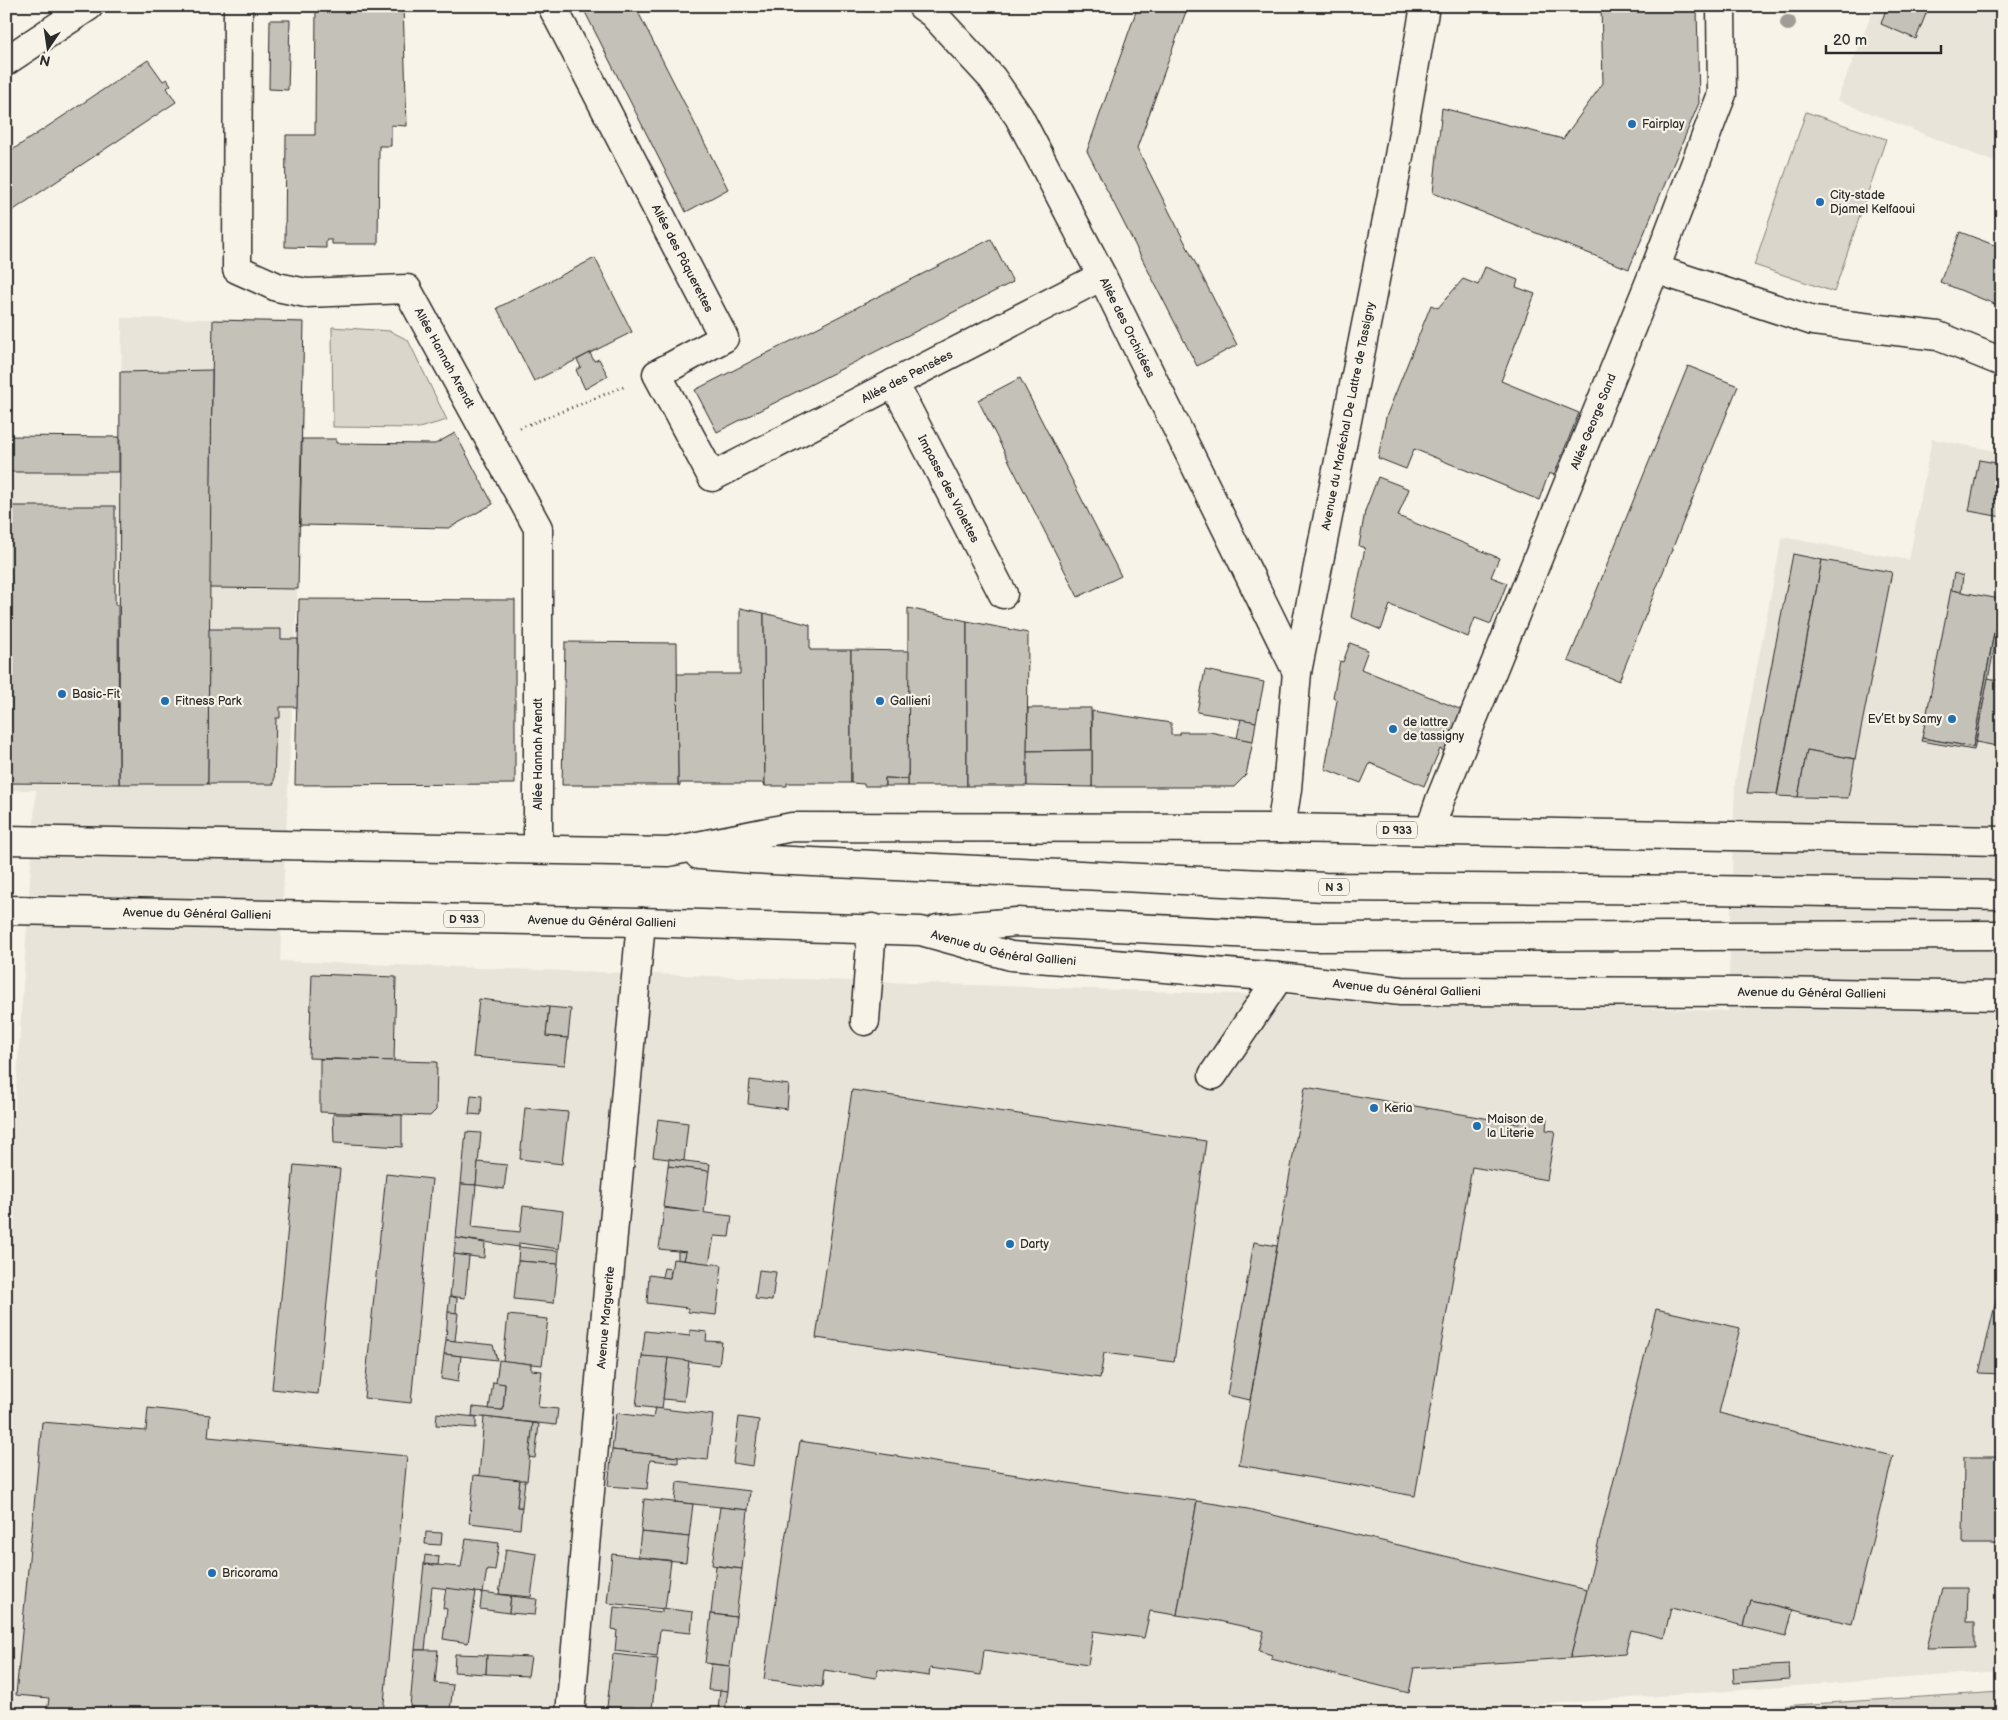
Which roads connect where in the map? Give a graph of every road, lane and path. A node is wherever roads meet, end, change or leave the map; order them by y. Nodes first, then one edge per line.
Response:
1 (89, 6) edge
2 (238, 6) edge
3 (552, 6) edge
4 (922, 6) edge
5 (1425, 6) edge
6 (1720, 6) edge
7 (6, 61) edge
8 (1654, 269) junction
9 (1102, 276) junction
10 (2002, 362) edge
11 (657, 374) junction
12 (894, 383) junction
13 (489, 440) junction
14 (1004, 594) dead end
15 (1297, 672) junction
16 (1281, 828) junction
17 (1430, 830) junction
18 (6, 840) edge
19 (2002, 841) edge
20 (538, 849) junction
21 (668, 852) junction
22 (2002, 895) edge
23 (6, 910) edge
24 (641, 922) junction
25 (872, 928) junction
26 (921, 931) junction
27 (2002, 935) edge
28 (1279, 977) junction
29 (2002, 996) edge
30 (865, 1021) dead end
31 (1213, 1075) dead end
32 (2002, 1710) edge
33 (570, 1714) edge
34 (1940, 1714) edge

1 - 7 main road
2 - 13 main road, Allée Hannah Arendt
3 - 11 main road, Allée des Pâquerettes
4 - 9 main road, Allée des Orchidées
5 - 15 main road, Avenue du Maréchal De Lattre de Tassigny
6 - 8 main road, Allée George Sand
8 - 10 main road
8 - 17 main road, Allée George Sand
9 - 12 main road, Allée des Pensées
9 - 15 main road, Allée des Orchidées
11 - 12 main road, Allée des Pensées
11 - 13 path
12 - 14 main road, Impasse des Violettes
13 - 20 main road, Allée Hannah Arendt
15 - 16 main road, Avenue du Maréchal De Lattre de Tassigny
16 - 17 main road, D 933
16 - 21 main road, D 933
17 - 19 main road, D 933
18 - 20 main road, D 933
20 - 21 main road, D 933
21 - 22 main road, N 3
23 - 24 main road, Avenue du Général Gallieni / D 933
24 - 25 main road, Avenue du Général Gallieni / D 933
24 - 33 main road, Avenue Marguerite
25 - 26 main road, Avenue du Général Gallieni / D 933
25 - 30 main road
26 - 27 main road
26 - 28 main road, Avenue du Général Gallieni / D 933
28 - 29 main road, Avenue du Général Gallieni / D 933
28 - 31 main road
32 - 34 path

